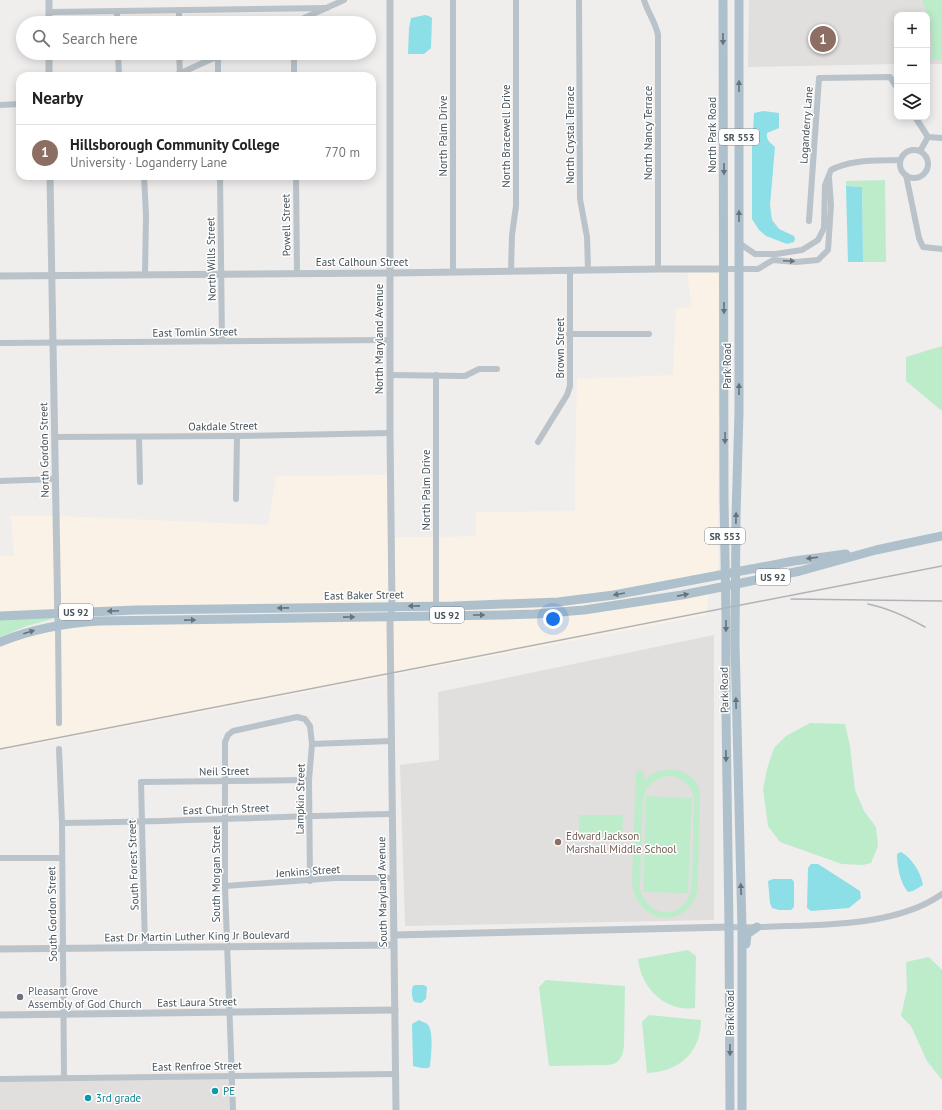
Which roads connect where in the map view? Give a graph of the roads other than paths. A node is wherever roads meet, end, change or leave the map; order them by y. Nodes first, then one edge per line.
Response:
1 (50, 0) edge
2 (344, 0) edge
3 (390, 0) edge
4 (453, 0) edge
5 (516, 0) edge
6 (579, 0) edge
7 (644, 0) edge
8 (723, 0) edge
9 (740, 0) edge
10 (327, 8) junction
11 (179, 10) junction
12 (117, 11) junction
13 (50, 12) junction
14 (50, 16) edge
15 (117, 16) edge
16 (179, 16) edge
17 (309, 16) edge
18 (49, 60) edge
19 (118, 60) edge
20 (179, 60) edge
21 (209, 60) edge
22 (218, 60) edge
23 (294, 60) edge
24 (49, 72) edge
25 (119, 72) edge
26 (177, 72) edge
27 (183, 72) edge
28 (218, 72) edge
29 (294, 72) edge
30 (894, 84) edge
31 (16, 104) edge
32 (0, 105) edge
33 (917, 120) edge
34 (928, 137) junction
35 (942, 138) edge
36 (920, 151) junction
37 (900, 160) junction
38 (906, 175) junction
39 (828, 176) junction
40 (50, 180) edge
41 (144, 180) edge
42 (220, 180) edge
43 (296, 180) edge
44 (812, 184) junction
45 (825, 185) junction
46 (809, 221) dead end
47 (822, 230) junction
48 (830, 231) junction
49 (739, 243) junction
50 (942, 249) edge
51 (801, 250) junction
52 (773, 257) junction
53 (804, 261) junction
54 (658, 268) junction
55 (588, 269) junction
56 (724, 269) junction
57 (739, 269) junction
58 (570, 270) junction
59 (511, 271) junction
60 (453, 272) junction
61 (297, 273) junction
62 (390, 273) junction
63 (145, 274) junction
64 (221, 274) junction
65 (52, 275) junction
66 (0, 276) edge
67 (569, 334) junction
68 (650, 334) dead end
69 (390, 340) junction
70 (222, 341) junction
71 (0, 343) edge
72 (53, 343) junction
73 (497, 369) dead end
74 (436, 375) junction
75 (390, 376) junction
76 (390, 433) junction
77 (237, 436) junction
78 (56, 437) junction
79 (139, 437) junction
80 (538, 442) dead end
81 (56, 479) junction
82 (0, 481) edge
83 (140, 482) dead end
84 (236, 499) dead end
85 (942, 536) edge
86 (876, 550) junction
87 (735, 571) junction
88 (728, 581) junction
89 (392, 606) junction
90 (436, 606) junction
91 (310, 608) junction
92 (216, 609) junction
93 (135, 610) junction
94 (58, 614) junction
95 (0, 616) edge
96 (390, 616) junction
97 (310, 618) junction
98 (216, 619) junction
99 (135, 621) junction
100 (58, 625) junction
101 (0, 642) edge
102 (305, 719) joint
103 (59, 723) dead end
104 (391, 741) junction
105 (312, 744) junction
106 (59, 749) dead end
107 (225, 780) junction
108 (308, 780) junction
109 (140, 782) joint
110 (392, 814) junction
111 (308, 816) junction
112 (225, 819) junction
113 (142, 822) junction
114 (62, 823) junction
115 (728, 840) junction
116 (0, 858) edge
117 (62, 858) junction
118 (393, 878) junction
119 (310, 881) junction
120 (225, 886) junction
121 (942, 894) edge
122 (757, 927) junction
123 (729, 928) junction
124 (742, 928) junction
125 (394, 935) junction
126 (394, 945) junction
127 (226, 946) junction
128 (145, 947) junction
129 (63, 948) junction
130 (0, 949) edge
131 (395, 1010) junction
132 (742, 1010) junction
133 (230, 1012) junction
134 (0, 1014) edge
135 (62, 1014) junction
136 (395, 1074) junction
137 (232, 1076) junction
138 (64, 1078) junction
139 (0, 1080) edge
140 (233, 1110) edge
141 (396, 1110) edge
142 (730, 1110) edge
143 (742, 1110) edge

1 - 13 street
2 - 10 street
3 - 62 street, North Maryland Avenue
4 - 60 street, North Palm Drive
5 - 59 street, North Bracewell Drive
6 - 55 street, North Crystal Terrace
7 - 54 street, North Nancy Terrace
8 -> 56 main road, North Park Road / SR 553
49 -> 9 main road, SR 553
10 - 11 street
10 - 17 street
11 - 12 street
11 - 16 street
12 - 13 street
12 - 15 street
13 - 14 street
18 - 24 street
19 - 25 street
20 - 26 street
21 - 27 street
22 - 28 street
23 - 29 street
30 - 44 street, Loganderry Lane
31 - 32 street
33 - 34 street
34 - 35 street
34 - 36 street
36 - 37 street
36 - 38 street
37 - 38 street
37 - 39 street
38 - 50 street
39 - 45 street
39 - 48 street
40 - 65 street, North Gordon Street
41 - 63 street
42 - 64 street, North Wills Street
43 - 61 street, Powell Street
44 - 45 street
44 - 46 street, Loganderry Lane
45 - 47 street
47 - 48 street
47 - 51 street
48 - 53 street
49 - 52 street
49 - 57 main road, SR 553
51 - 52 street
51 - 53 street
52 -> 53 street
52 - 57 street
54 - 55 street, East Calhoun Street
54 - 56 street, East Calhoun Street
55 - 58 street, East Calhoun Street
56 - 57 street
56 -> 88 main road, Park Road / SR 553
87 -> 57 main road, Park Road / SR 553
58 - 59 street, East Calhoun Street
58 - 67 street, Brown Street
59 - 60 street, East Calhoun Street
60 - 62 street, East Calhoun Street
61 - 62 street, East Calhoun Street
61 - 64 street, East Calhoun Street
62 - 69 street, North Maryland Avenue
63 - 64 street, East Calhoun Street
63 - 65 street, East Calhoun Street
64 - 70 street, North Wills Street
65 - 66 street, East Calhoun Street
65 - 72 street, North Gordon Street
67 - 68 street
67 - 80 street, Brown Street
69 - 70 street, East Tomlin Street
69 - 75 street, North Maryland Avenue
70 - 72 street, East Tomlin Street
71 - 72 street, East Tomlin Street
72 - 78 street, North Gordon Street
73 - 74 street
74 - 75 street
74 - 90 street, North Palm Drive
75 - 76 street, North Maryland Avenue
76 - 77 street, Oakdale Street
76 - 89 street, North Maryland Avenue
77 - 79 street, Oakdale Street
77 - 84 street
78 - 79 street, Oakdale Street
78 - 81 street, North Gordon Street
79 - 83 street
81 - 82 street
81 - 94 street, North Gordon Street
85 - 86 main road, US 92
86 -> 87 main road, US 92
86 - 88 main road, US 92
87 - 88 main road, Park Road / SR 553
87 - 88 main road, US 92
88 -> 90 main road, East Baker Street / US 92
96 -> 88 main road, East Baker Street / US 92
88 -> 115 main road, Park Road
124 -> 88 main road, Park Road
90 -> 89 main road, East Baker Street / US 92
89 - 91 main road, East Baker Street / US 92
89 - 96 street, North Maryland Avenue
91 -> 92 main road, East Baker Street / US 92
91 - 97 street
92 - 93 main road, East Baker Street / US 92
92 - 98 street
93 -> 94 main road, East Baker Street / US 92
93 - 99 street
94 - 95 main road, East Baker Street / US 92
94 - 100 street, North Gordon Street
97 -> 96 main road, East Baker Street / US 92
96 - 104 street, South Maryland Avenue
97 - 98 main road, East Baker Street / US 92
99 -> 98 main road, East Baker Street / US 92
99 - 100 main road, East Baker Street / US 92
101 -> 100 main road, US 92
100 - 103 street, North Gordon Street
102 - 105 street, Lampkin Street
102 - 107 street, South Morgan Street
104 - 105 street
104 - 110 street, South Maryland Avenue
105 - 108 street, Lampkin Street
106 - 114 street, South Gordon Street
107 - 108 street, Neil Street
107 - 109 street, Neil Street
107 - 112 street, South Morgan Street
108 - 111 street, Lampkin Street
109 - 113 street, South Forest Street
110 - 111 street, East Church Street
110 - 118 street, South Maryland Avenue
111 - 112 street, East Church Street
111 - 119 street, Lampkin Street
112 - 113 street, East Church Street
112 - 120 street, South Morgan Street
113 - 114 street, East Church Street
113 - 128 street, South Forest Street
114 - 117 street, South Gordon Street
115 - 123 main road, Park Road
115 - 124 main road
116 - 117 street
117 - 129 street, South Gordon Street
118 - 119 street, Jenkins Street
118 - 125 street, South Maryland Avenue
119 - 120 street, Jenkins Street
120 - 127 street, South Morgan Street
121 - 122 street
122 - 124 street
122 - 132 main road
123 - 124 street
123 - 125 street
123 - 132 main road
123 -> 142 main road, Park Road
124 - 132 main road, Park Road
125 - 126 street, South Maryland Avenue
126 - 127 street, East Dr Martin Luther King Jr Boulevard
126 - 131 street, South Maryland Avenue
127 - 128 street, East Dr Martin Luther King Jr Boulevard
127 - 133 street, South Morgan Street
128 - 129 street, East Dr Martin Luther King Jr Boulevard
129 - 130 street, East Dr Martin Luther King Jr Boulevard
129 - 135 street, South Gordon Street
131 - 133 street, East Laura Street
131 - 136 street, South Maryland Avenue
132 - 143 main road, Park Road
133 - 135 street, East Laura Street
133 - 137 street, South Morgan Street
134 - 135 street, East Laura Street
135 - 138 street, South Gordon Street
136 - 137 street, East Renfroe Street
136 - 141 street, South Maryland Avenue
137 - 138 street, East Renfroe Street
137 - 140 street, South Morgan Street
138 - 139 street, East Renfroe Street

